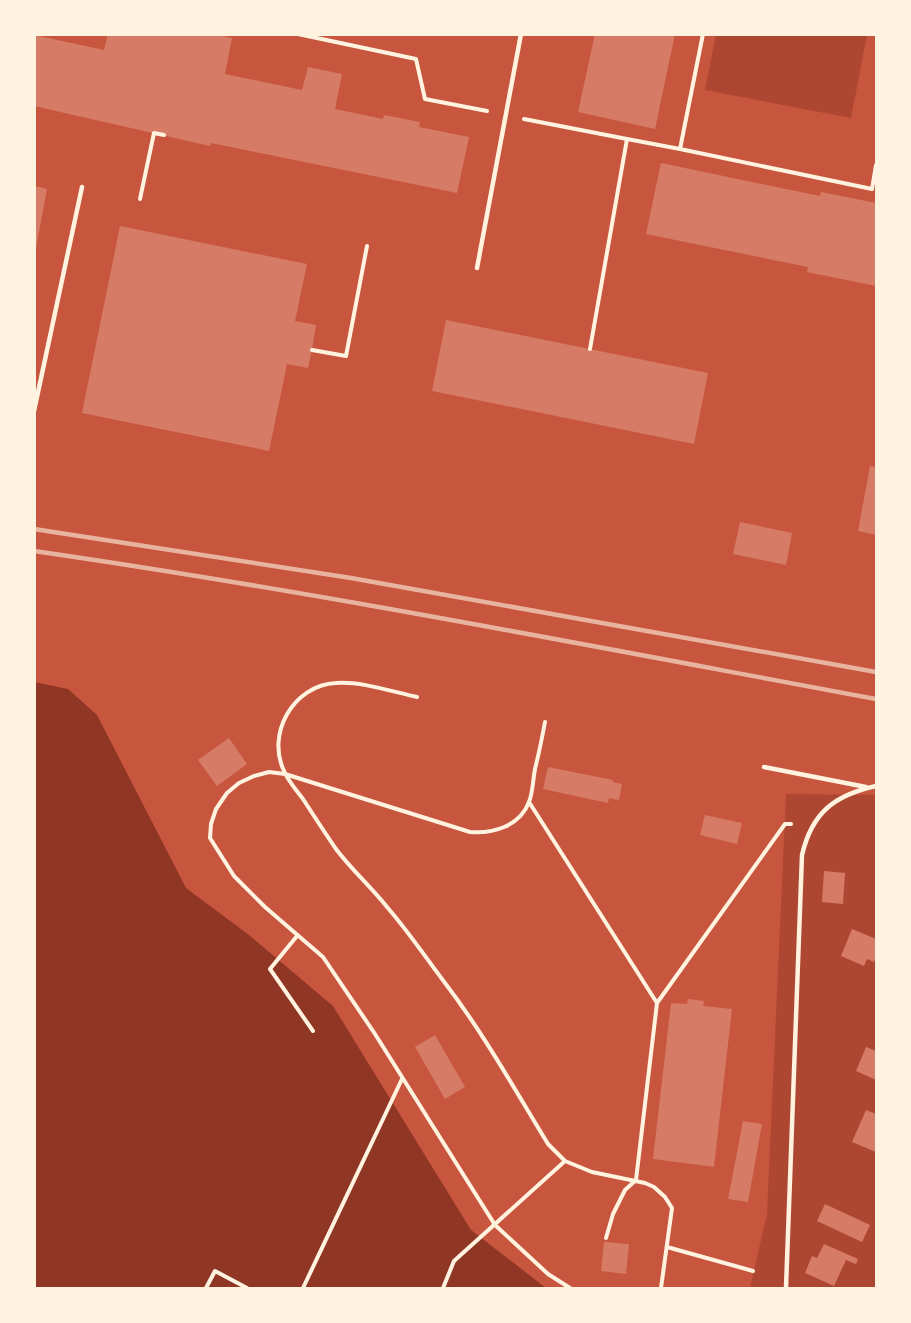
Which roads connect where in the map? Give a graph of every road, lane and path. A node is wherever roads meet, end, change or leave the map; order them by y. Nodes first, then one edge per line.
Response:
1 (521, 34) edge
2 (703, 34) edge
3 (164, 135) dead end
4 (627, 139) dead end
5 (680, 149) junction
6 (876, 165) edge
7 (82, 187) dead end
8 (140, 199) dead end
9 (367, 246) dead end
10 (477, 268) dead end
11 (312, 350) dead end
12 (34, 411) edge
13 (417, 697) dead end
14 (545, 722) dead end
15 (764, 767) dead end
16 (285, 774) junction
17 (876, 786) edge
18 (869, 788) junction
19 (529, 802) junction
20 (813, 824) junction
21 (297, 936) junction
22 (657, 1003) junction
23 (313, 1031) dead end
24 (402, 1079) junction
25 (565, 1161) junction
26 (636, 1180) junction
27 (495, 1225) junction
28 (606, 1238) dead end
29 (667, 1246) junction
30 (753, 1271) dead end
31 (206, 1288) edge
32 (247, 1288) edge
33 (303, 1288) edge
34 (443, 1288) edge
35 (570, 1288) edge
36 (661, 1288) edge
37 (786, 1288) edge

1 - 10 lane
2 - 5 path
3 - 8 path
4 - 5 path
5 - 6 path
7 - 12 lane
9 - 11 path
13 - 16 path
14 - 19 path
15 - 18 lane
16 - 19 path
16 - 21 path
16 - 25 path
17 - 18 lane
18 - 20 lane
19 - 22 path
20 - 22 path
20 - 37 lane
21 - 23 path
21 - 24 path
22 - 26 path
24 - 27 path
24 - 33 path
25 - 26 path
25 - 27 path
26 - 28 path
26 - 29 path
27 - 34 path
27 - 35 path
29 - 30 path
29 - 36 path
31 - 32 path

